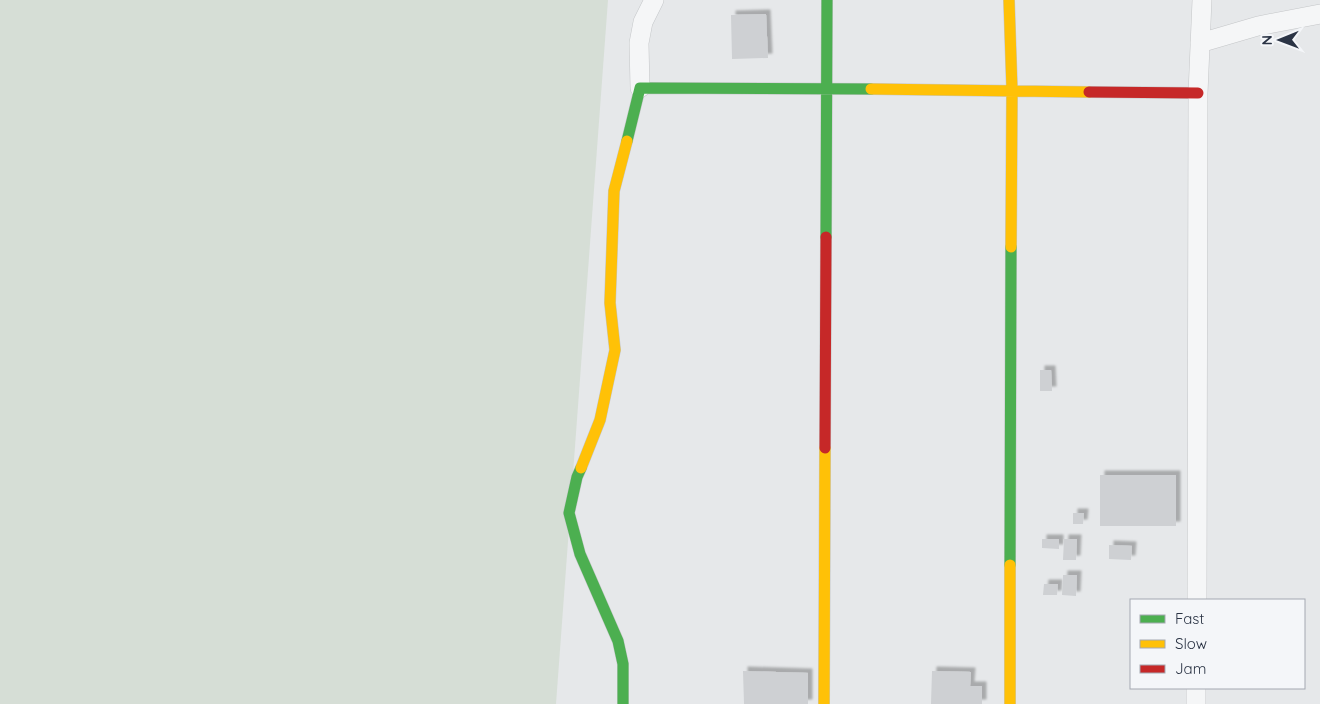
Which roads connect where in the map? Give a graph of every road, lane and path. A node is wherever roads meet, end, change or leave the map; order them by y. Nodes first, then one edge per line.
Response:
1 (654, 0) edge
2 (827, 0) edge
3 (1009, 0) edge
4 (1202, 0) edge
5 (1320, 14) edge
6 (1200, 43) junction
7 (640, 88) junction
8 (826, 88) junction
9 (1012, 90) junction
10 (1198, 93) junction
11 (1196, 599) edge
12 (1196, 689) edge
13 (623, 704) edge
14 (824, 704) edge
15 (1010, 704) edge
16 (1196, 704) edge

1 - 7 street
2 - 8 street
3 - 9 street
4 - 6 street
5 - 6 street
6 - 10 street
7 - 8 street
7 - 13 street
8 - 9 street
8 - 14 street
9 - 10 street
9 - 15 street
10 - 11 street
12 - 16 street

